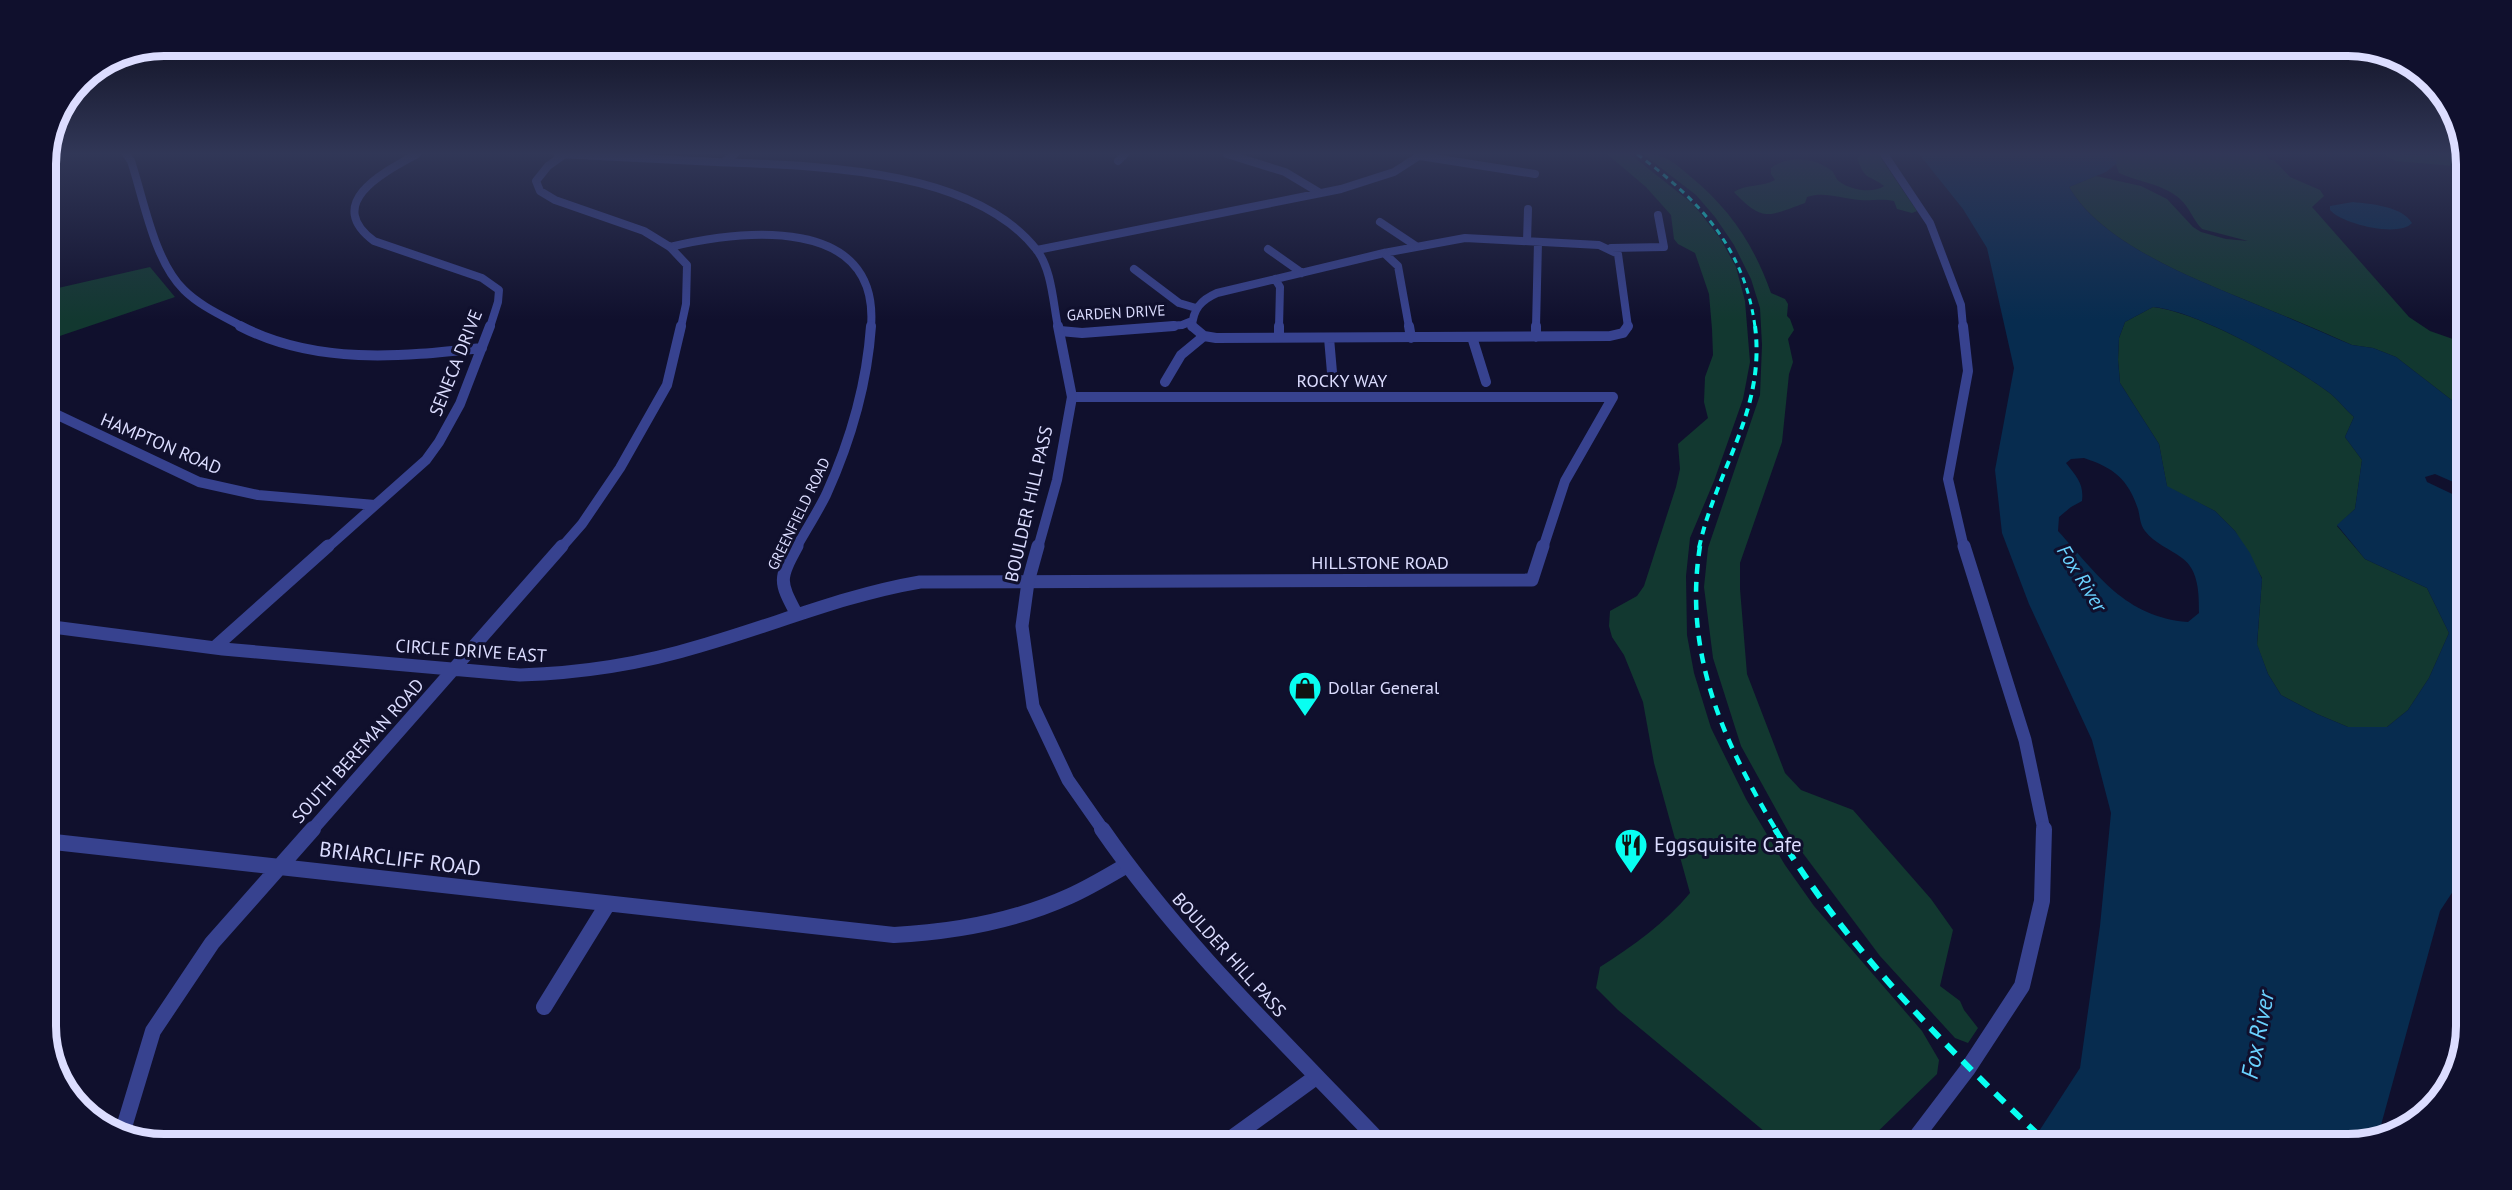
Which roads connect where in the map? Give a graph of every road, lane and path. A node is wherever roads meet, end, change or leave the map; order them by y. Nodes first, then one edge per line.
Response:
1 (1528, 209) dead end
2 (147, 210) edge
3 (353, 210) edge
4 (585, 210) edge
5 (987, 210) edge
6 (1238, 210) edge
7 (1921, 210) edge
8 (1658, 215) dead end
9 (1380, 222) dead end
10 (1527, 241) junction
11 (1538, 242) junction
12 (1416, 246) junction
13 (670, 247) junction
14 (1611, 248) junction
15 (1268, 249) dead end
16 (1037, 250) junction
17 (1384, 253) junction
18 (1134, 269) dead end
19 (1302, 273) junction
20 (1275, 279) junction
21 (1196, 308) junction
22 (1192, 321) junction
23 (1060, 331) junction
24 (1204, 336) junction
25 (1279, 337) junction
26 (1536, 337) junction
27 (1329, 338) junction
28 (1411, 338) junction
29 (1472, 338) junction
30 (482, 348) junction
31 (1165, 382) dead end
32 (1486, 382) dead end
33 (1333, 384) dead end
34 (1072, 397) junction
35 (1613, 397) joint
36 (56, 414) edge
37 (375, 506) junction
38 (1028, 582) junction
39 (796, 613) junction
40 (56, 628) edge
41 (215, 647) junction
42 (455, 669) junction
43 (56, 843) edge
44 (1127, 865) junction
45 (279, 866) junction
46 (607, 905) junction
47 (544, 1007) dead end
48 (1316, 1077) junction
49 (124, 1127) edge
50 (1236, 1135) edge
51 (1373, 1135) edge
52 (1918, 1135) edge

1 - 10 street
2 - 30 street
3 - 30 street, SENECA DRIVE
4 - 13 street, SOUTH BEREMAN ROAD
5 - 16 street, BOULDER HILL PASS
6 - 16 street
7 - 52 street
8 - 14 street
9 - 12 street
10 - 11 street
10 - 12 street
11 - 14 street
11 - 26 street
12 - 17 street
13 - 39 street, GREENFIELD ROAD
13 - 42 street, SOUTH BEREMAN ROAD
14 - 26 street
15 - 19 street
16 - 23 street, BOULDER HILL PASS
17 - 19 street
17 - 28 street
18 - 21 street, GARDEN DRIVE
19 - 20 street
20 - 21 street
20 - 25 street
21 - 22 street, GARDEN DRIVE
22 - 23 street, GARDEN DRIVE
22 - 24 street, GARDEN DRIVE
23 - 34 street, BOULDER HILL PASS
24 - 25 street
24 - 31 street
25 - 27 street
26 - 29 street
27 - 28 street
27 - 33 street
28 - 29 street
29 - 32 street
30 - 37 street, SENECA DRIVE
34 - 35 street, ROCKY WAY
34 - 38 street, BOULDER HILL PASS
35 - 38 street, HILLSTONE ROAD
36 - 37 street, HAMPTON ROAD
37 - 41 street, SENECA DRIVE
38 - 39 street, CIRCLE DRIVE EAST
38 - 44 street, BOULDER HILL PASS
39 - 42 street, CIRCLE DRIVE EAST
40 - 41 street, CIRCLE DRIVE EAST
41 - 42 street, CIRCLE DRIVE EAST
42 - 45 street, SOUTH BEREMAN ROAD
43 - 45 street, BRIARCLIFF ROAD
44 - 46 street, BRIARCLIFF ROAD
44 - 48 street, BOULDER HILL PASS
45 - 46 street, BRIARCLIFF ROAD
45 - 49 street, SOUTH BEREMAN ROAD
46 - 47 street
48 - 50 street
48 - 51 street, BOULDER HILL PASS

